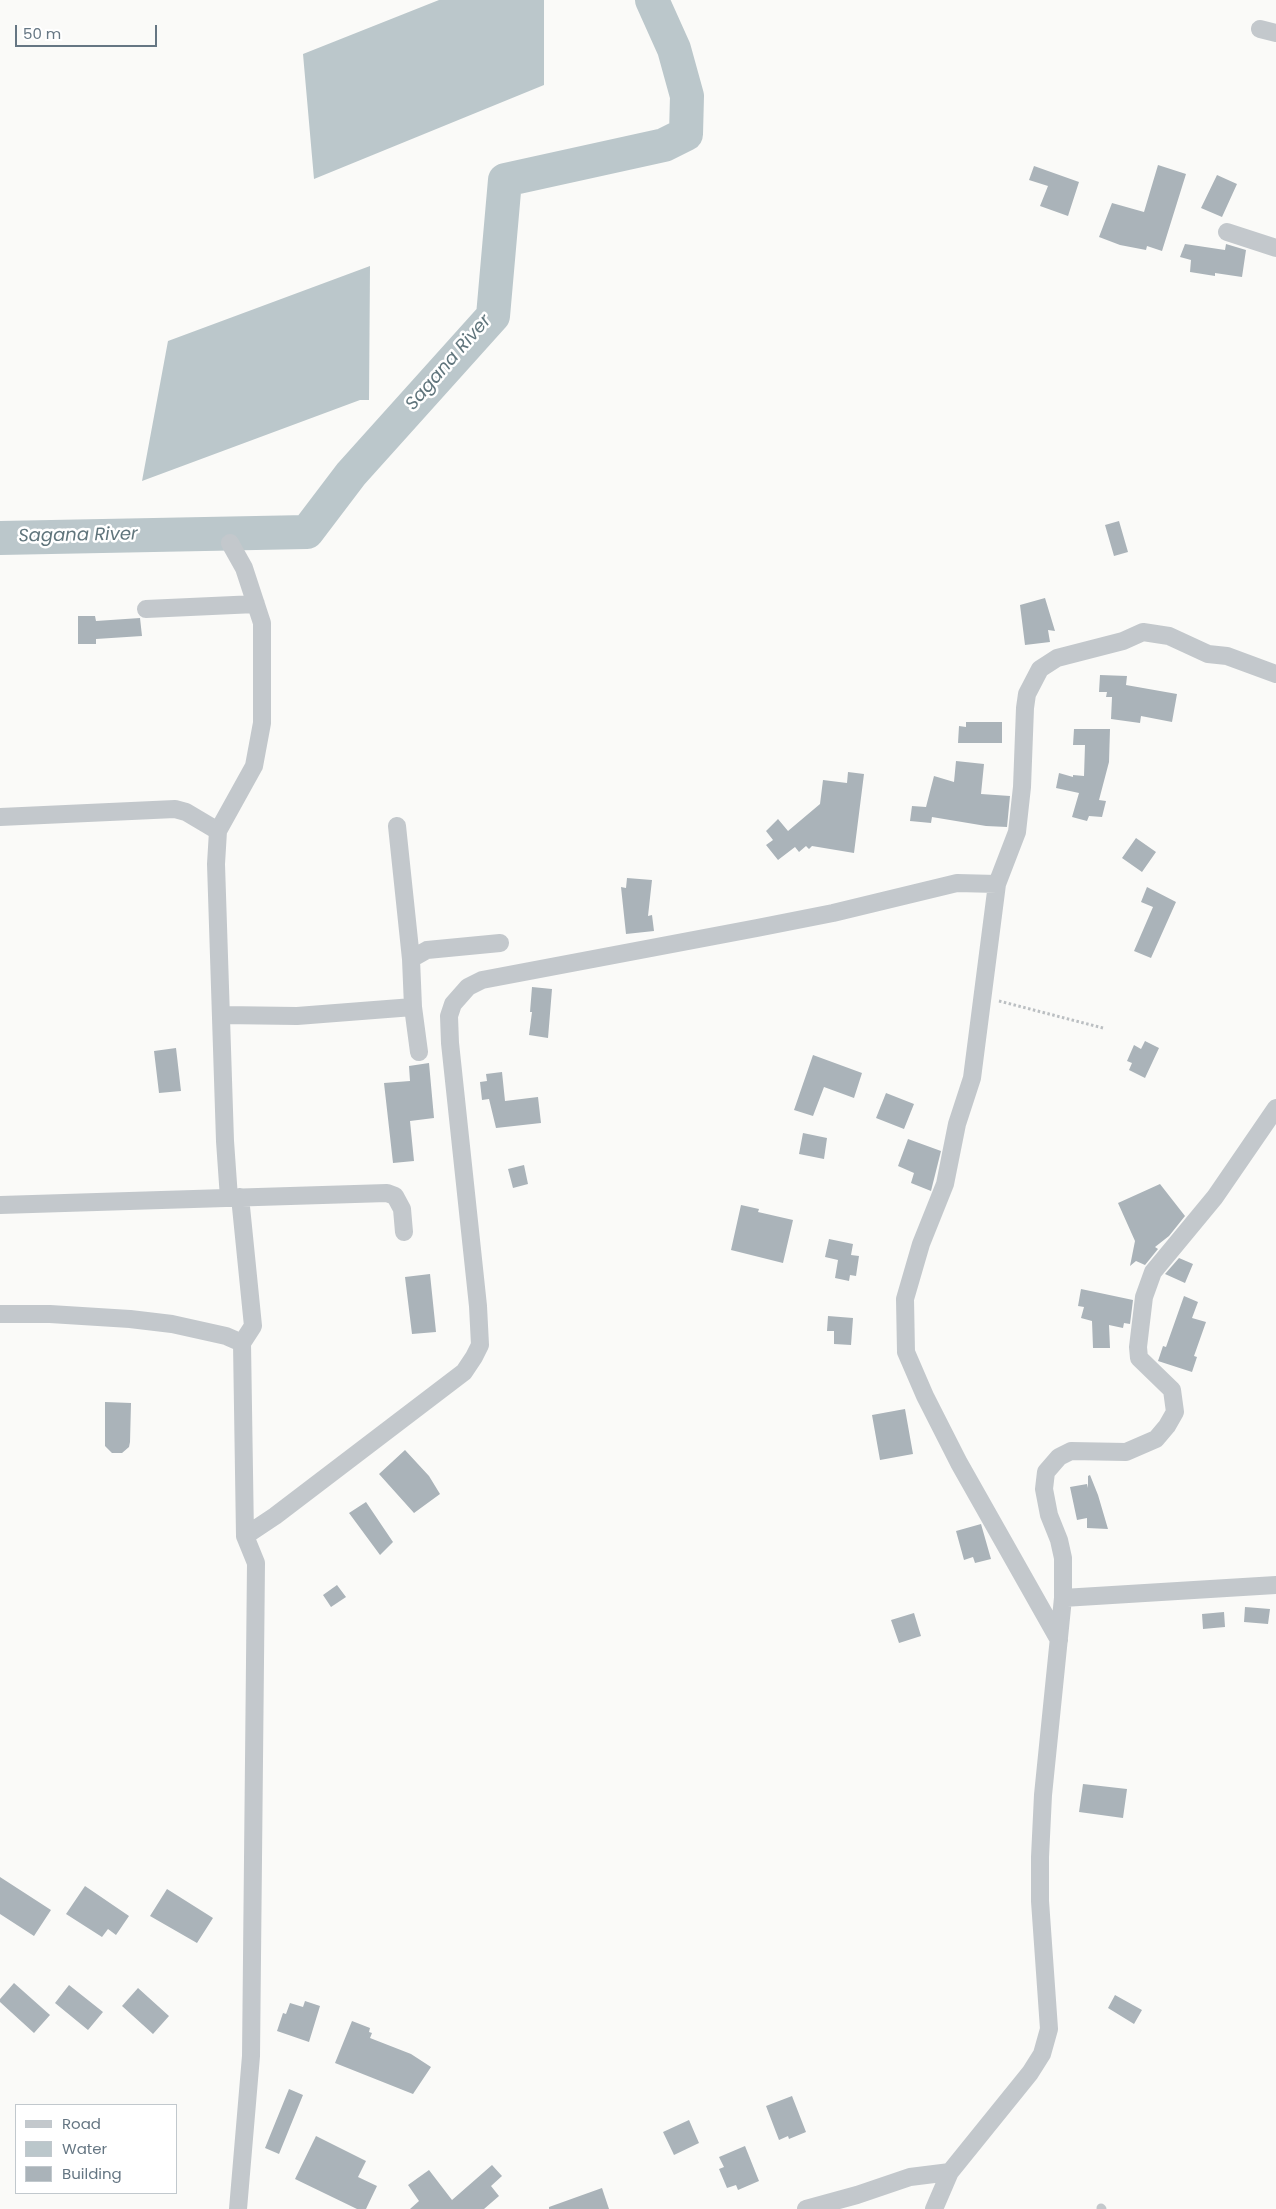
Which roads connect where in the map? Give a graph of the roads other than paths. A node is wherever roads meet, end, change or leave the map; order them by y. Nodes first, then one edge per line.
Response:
1 (1227, 232) dead end
2 (1276, 248) edge
3 (230, 542) dead end
4 (256, 604) junction
5 (146, 610) dead end
6 (1276, 674) edge
7 (0, 817) edge
8 (396, 826) dead end
9 (218, 831) junction
10 (997, 884) junction
11 (500, 943) dead end
12 (411, 959) junction
13 (413, 1007) junction
14 (222, 1015) junction
15 (419, 1052) dead end
16 (1276, 1108) edge
17 (234, 1198) junction
18 (0, 1204) edge
19 (404, 1232) dead end
20 (0, 1314) edge
21 (242, 1343) junction
22 (245, 1536) junction
23 (1276, 1585) edge
24 (1063, 1598) junction
25 (1058, 1640) junction
26 (950, 2172) junction
27 (238, 2209) edge
28 (806, 2209) edge
29 (934, 2209) edge

1 - 2 street
3 - 4 street
4 - 5 street
4 - 9 street
6 - 10 street
7 - 9 street
8 - 12 street
9 - 14 street
10 - 22 street
10 - 25 street
11 - 12 street
12 - 13 street
13 - 14 street
13 - 15 street
14 - 17 street
16 - 24 street
17 - 18 street
17 - 19 street
17 - 21 street
20 - 21 street
21 - 22 street
22 - 27 street
23 - 24 street
24 - 25 street
25 - 26 street
26 - 28 street
26 - 29 street

